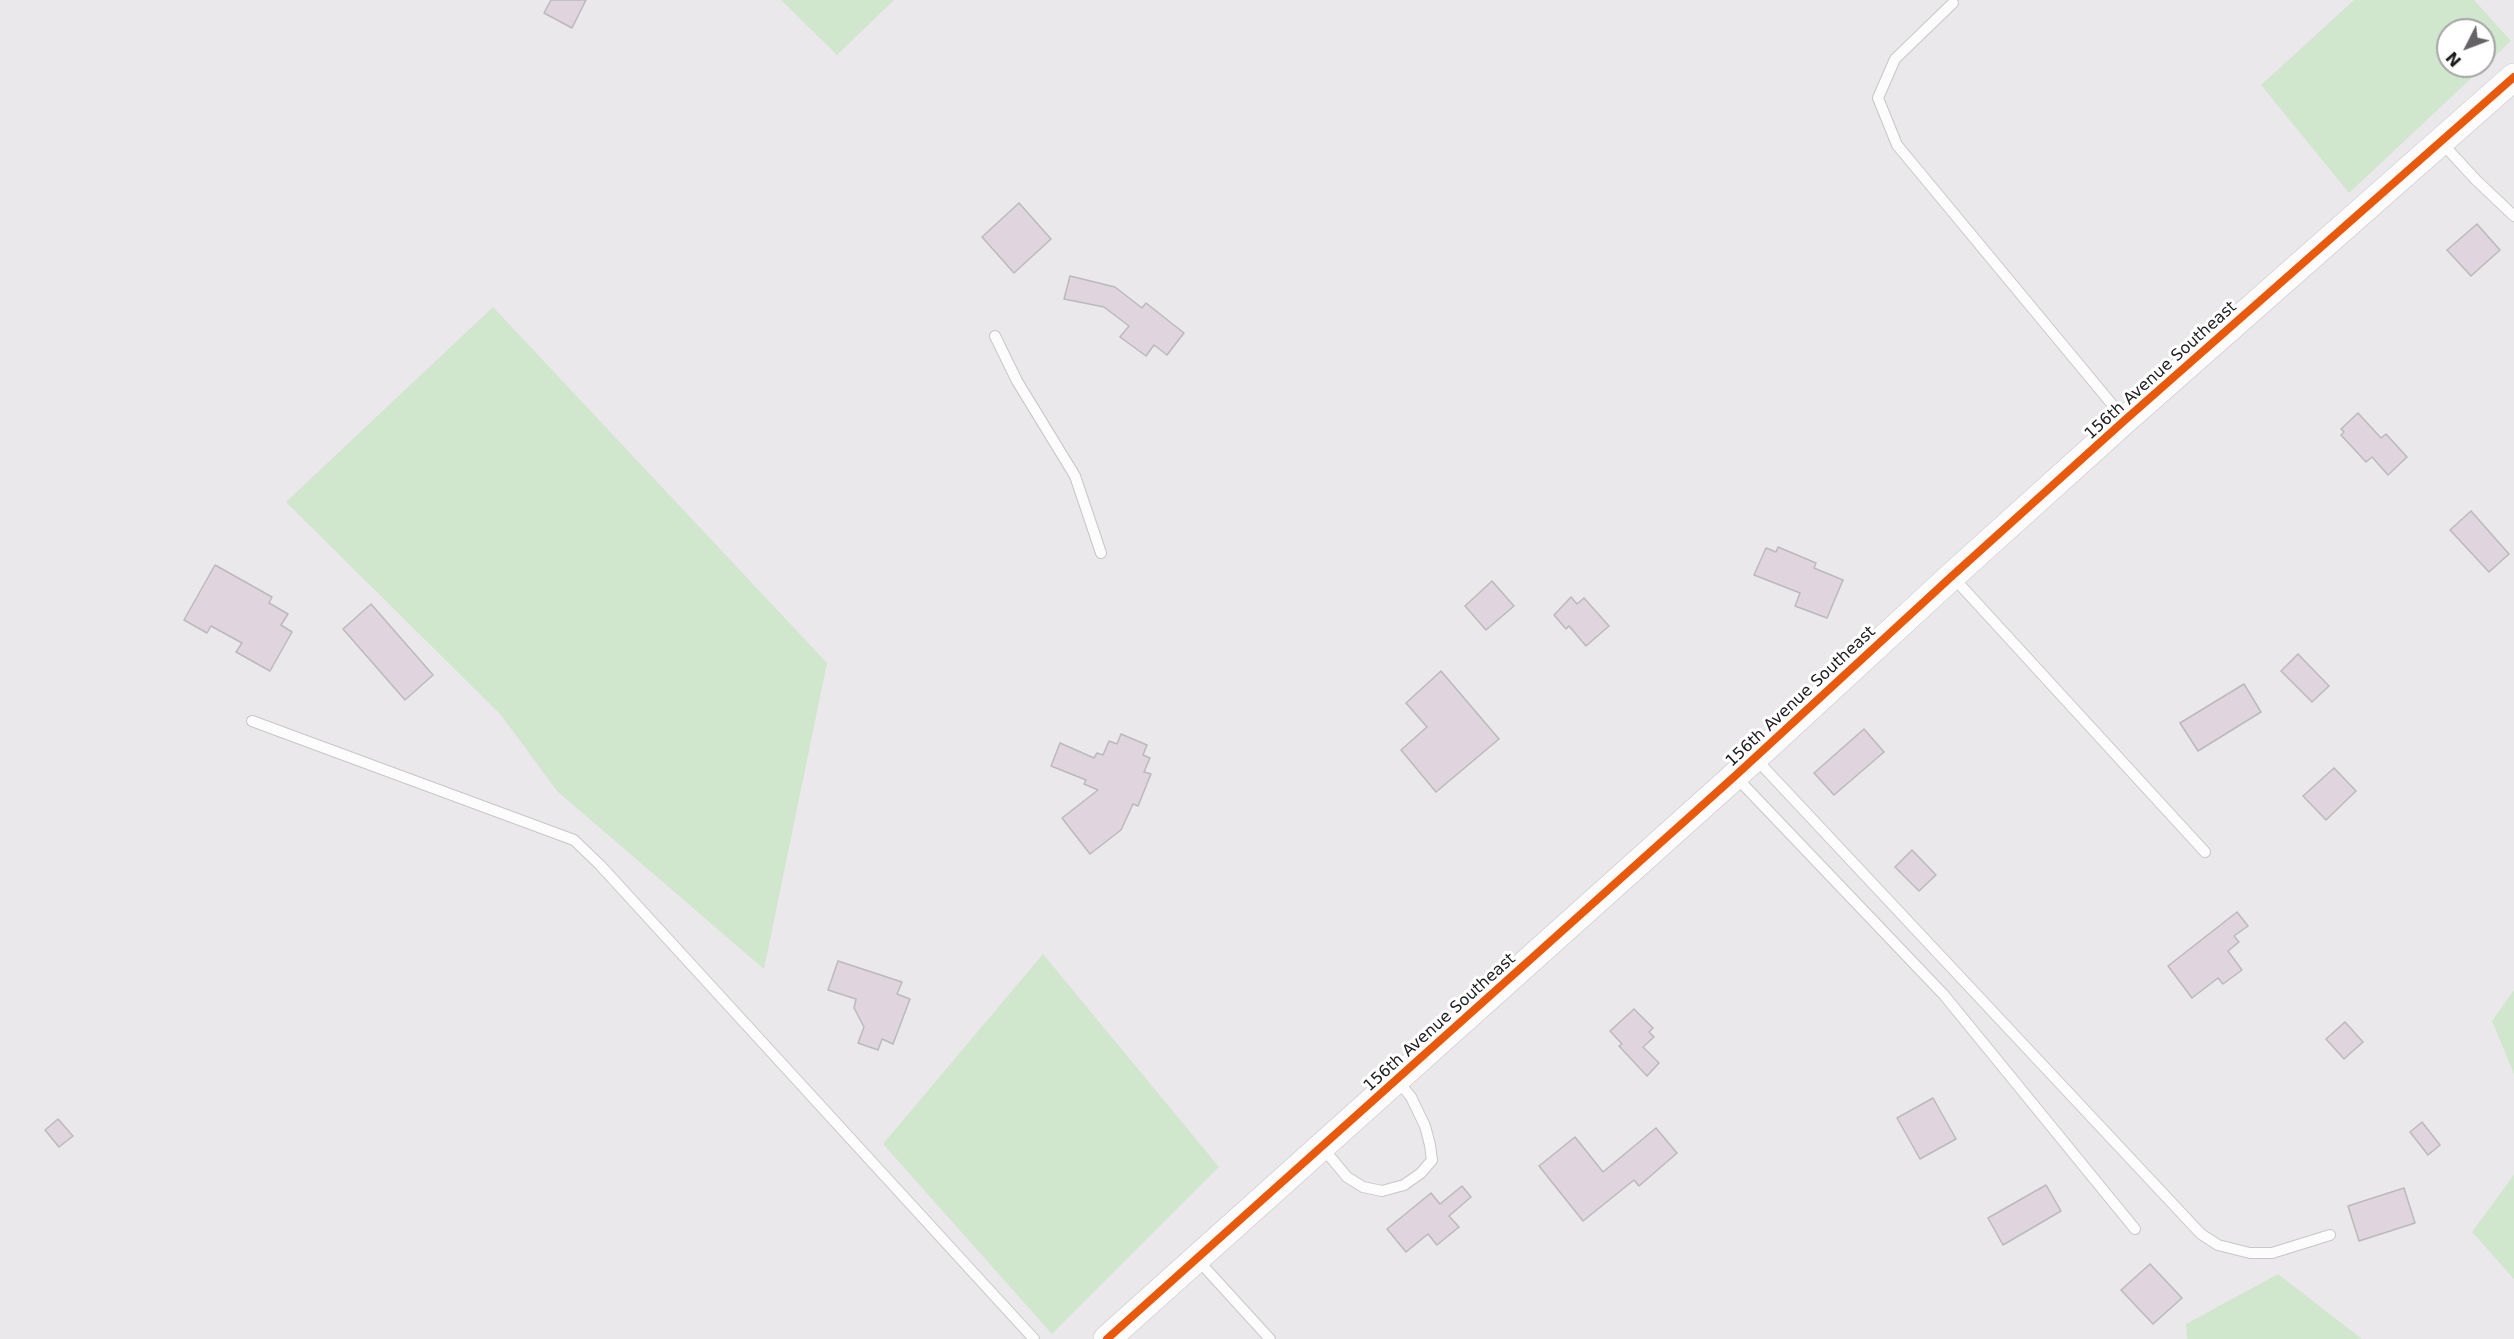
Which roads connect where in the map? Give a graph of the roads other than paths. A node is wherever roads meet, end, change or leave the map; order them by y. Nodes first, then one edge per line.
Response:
1 (1953, 3) dead end
2 (2514, 77) edge
3 (2441, 142) junction
4 (2514, 216) edge
5 (995, 336) dead end
6 (2125, 420) junction
7 (1101, 553) dead end
8 (1952, 576) junction
9 (252, 721) dead end
10 (1755, 758) junction
11 (1735, 776) junction
12 (2205, 852) dead end
13 (1396, 1080) junction
14 (1322, 1146) junction
15 (2135, 1229) dead end
16 (2330, 1235) dead end
17 (1197, 1259) junction
18 (1116, 1336) edge
19 (1034, 1339) edge
20 (1270, 1339) edge

1 - 6 lane
2 - 3 street, 156th Avenue Southeast
3 - 4 lane
3 - 6 street, 156th Avenue Southeast
5 - 7 lane
6 - 8 street, 156th Avenue Southeast
8 - 10 street, 156th Avenue Southeast
8 - 12 lane
9 - 19 lane
10 - 11 street, 156th Avenue Southeast
10 - 16 lane
11 - 13 street, 156th Avenue Southeast
11 - 15 lane
13 - 14 street, 156th Avenue Southeast
13 - 14 lane
14 - 17 street, 156th Avenue Southeast
17 - 18 street, 156th Avenue Southeast
17 - 20 lane

